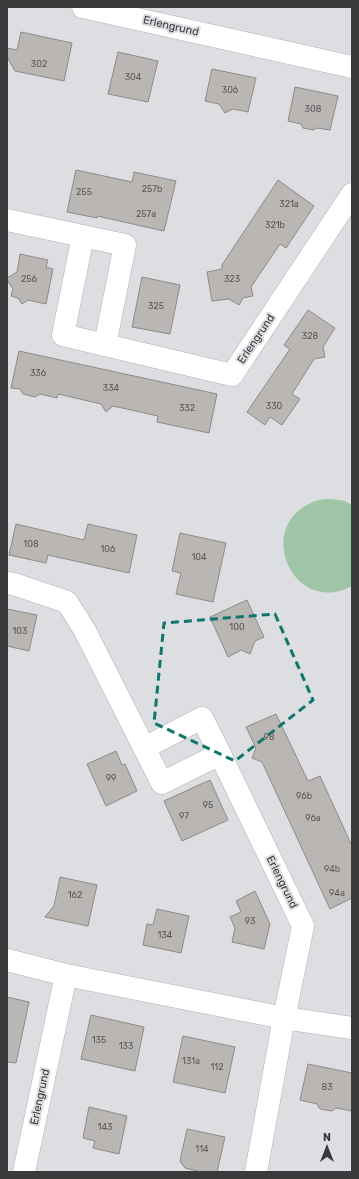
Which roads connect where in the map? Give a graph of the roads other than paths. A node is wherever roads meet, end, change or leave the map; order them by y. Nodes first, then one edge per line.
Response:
1 (83, 7) edge
2 (352, 67) edge
3 (352, 194) edge
4 (7, 220) edge
5 (83, 236) junction
6 (105, 345) junction
7 (7, 583) edge
8 (144, 748) junction
9 (220, 754) junction
10 (7, 960) edge
11 (66, 975) junction
12 (284, 1018) junction
13 (352, 1028) edge
14 (24, 1172) edge
15 (256, 1172) edge

1 - 2 street, Erlengrund
3 - 6 street, Erlengrund
4 - 5 street
5 - 6 street, Erlengrund
5 - 6 street
7 - 8 street
8 - 9 street
8 - 9 street, Erlengrund
9 - 12 street, Erlengrund
10 - 11 street
11 - 12 street
11 - 14 street, Erlengrund
12 - 13 street
12 - 15 street, Erlengrund

